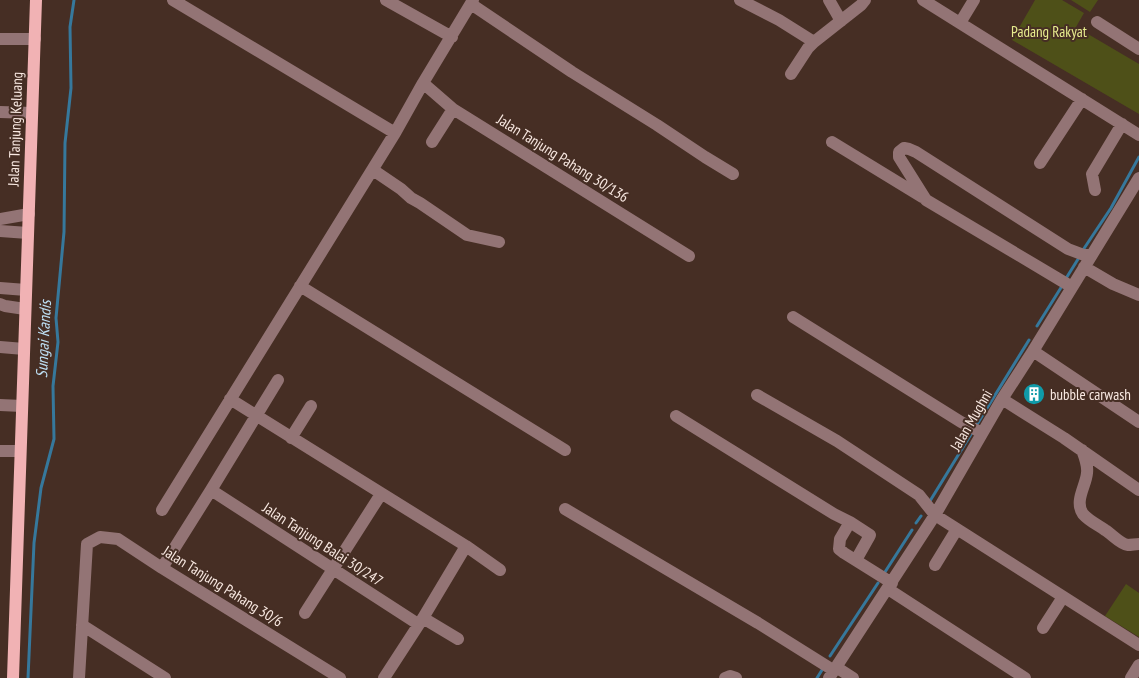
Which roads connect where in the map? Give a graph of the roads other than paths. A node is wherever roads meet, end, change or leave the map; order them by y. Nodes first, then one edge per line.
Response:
1 (36, 0) edge
2 (173, 0) edge
3 (386, 0) edge
4 (740, 0) edge
5 (829, 0) edge
6 (865, 0) edge
7 (923, 0) edge
8 (974, 0) edge
9 (472, 2) edge
10 (841, 21) junction
11 (1098, 22) dead end
12 (960, 23) junction
13 (452, 37) junction
14 (0, 39) edge
15 (25, 39) junction
16 (814, 42) junction
17 (1139, 49) edge
18 (791, 74) dead end
19 (423, 83) junction
20 (1082, 99) junction
21 (453, 109) junction
22 (0, 112) edge
23 (32, 113) junction
24 (1122, 124) junction
25 (395, 133) junction
26 (1139, 134) edge
27 (432, 142) dead end
28 (832, 142) dead end
29 (1040, 163) dead end
30 (373, 170) junction
31 (733, 174) dead end
32 (1139, 178) edge
33 (1095, 190) dead end
34 (926, 200) junction
35 (29, 214) junction
36 (0, 219) edge
37 (15, 232) edge
38 (499, 242) dead end
39 (689, 256) dead end
40 (1084, 258) junction
41 (300, 286) junction
42 (1070, 287) junction
43 (0, 288) edge
44 (26, 290) junction
45 (1139, 295) edge
46 (0, 304) edge
47 (25, 309) junction
48 (793, 317) dead end
49 (12, 348) edge
50 (1033, 351) junction
51 (278, 380) dead end
52 (757, 395) dead end
53 (230, 399) junction
54 (1002, 399) junction
55 (10, 406) edge
56 (311, 406) dead end
57 (256, 416) junction
58 (676, 416) dead end
59 (1139, 422) edge
60 (982, 433) junction
61 (291, 438) junction
62 (564, 450) dead end
63 (1082, 450) junction
64 (9, 451) edge
65 (211, 490) junction
66 (1139, 490) edge
67 (381, 494) junction
68 (565, 509) dead end
69 (162, 510) dead end
70 (935, 516) junction
71 (850, 522) junction
72 (957, 529) junction
73 (1139, 544) edge
74 (466, 546) junction
75 (856, 560) junction
76 (935, 565) dead end
77 (162, 568) junction
78 (333, 570) junction
79 (500, 570) dead end
80 (890, 586) junction
81 (1063, 597) junction
82 (305, 613) dead end
83 (420, 621) junction
84 (82, 625) junction
85 (1043, 628) dead end
86 (458, 639) dead end
87 (1139, 645) edge
88 (1139, 665) edge
89 (832, 672) edge
90 (12, 678) edge
91 (78, 678) edge
92 (165, 678) edge
93 (340, 678) edge
94 (384, 678) edge
95 (725, 678) edge
96 (736, 678) edge
97 (853, 678) edge
98 (1025, 678) edge
99 (1130, 678) edge

1 - 15 main road, Jalan Tanjung Keluang
2 - 25 street
3 - 13 street
4 - 16 street
5 - 10 street
6 - 10 street
7 - 12 street
8 - 12 street
9 - 13 street
9 - 31 street
10 - 16 street
11 - 17 street
12 - 20 street
13 - 19 street
14 - 15 street
15 - 23 main road, Jalan Tanjung Keluang
16 - 18 street
19 - 21 street, Jalan Tanjung Pahang 30/136
19 - 25 street
20 - 24 street
20 - 29 street
21 - 27 street
21 - 39 street, Jalan Tanjung Pahang 30/136
22 - 23 street
23 - 35 main road, Jalan Tanjung Keluang
24 - 26 street
24 - 33 street
25 - 30 street
28 - 34 street
30 - 38 street
30 - 41 street
32 - 40 street, Jalan Mughni
34 - 40 street
34 - 42 street
35 - 36 street
35 - 37 main road, Jalan Tanjung Keluang
37 - 44 main road, Jalan Tanjung Keluang
40 - 42 street, Jalan Mughni
40 - 45 street
41 - 53 street
41 - 62 street
42 - 50 street, Jalan Mughni
43 - 44 street
44 - 47 main road, Jalan Tanjung Keluang
46 - 47 street
47 - 49 main road, Jalan Tanjung Keluang
48 - 60 street
49 - 55 main road, Jalan Tanjung Keluang
50 - 54 street, Jalan Mughni
50 - 59 street
51 - 57 street
52 - 70 street
53 - 57 street
53 - 69 street
54 - 60 street, Jalan Mughni
54 - 63 street
55 - 64 main road, Jalan Tanjung Keluang
56 - 61 street
57 - 61 street
57 - 65 street
58 - 71 street
60 - 70 street, Jalan Mughni
61 - 67 street
63 - 66 street
63 - 73 street
64 - 90 main road, Jalan Tanjung Keluang
65 - 77 street
65 - 78 street, Jalan Tanjung Balai 30/247
67 - 74 street
67 - 78 street
68 - 89 street
70 - 72 street
70 - 80 street, Jalan Mughni
71 - 75 street
71 - 75 street
72 - 76 street
72 - 81 street
74 - 79 street
74 - 83 street
75 - 80 street
77 - 84 street, Jalan Tanjung Pahang 30/6
77 - 93 street, Jalan Tanjung Pahang 30/6
78 - 82 street
78 - 83 street, Jalan Tanjung Balai 30/247
80 - 89 street, Jalan Mughni
80 - 98 street
81 - 85 street
81 - 87 street
83 - 86 street, Jalan Tanjung Balai 30/247
83 - 94 street
84 - 91 street
84 - 92 street
88 - 99 street
89 - 97 street
95 - 96 street

